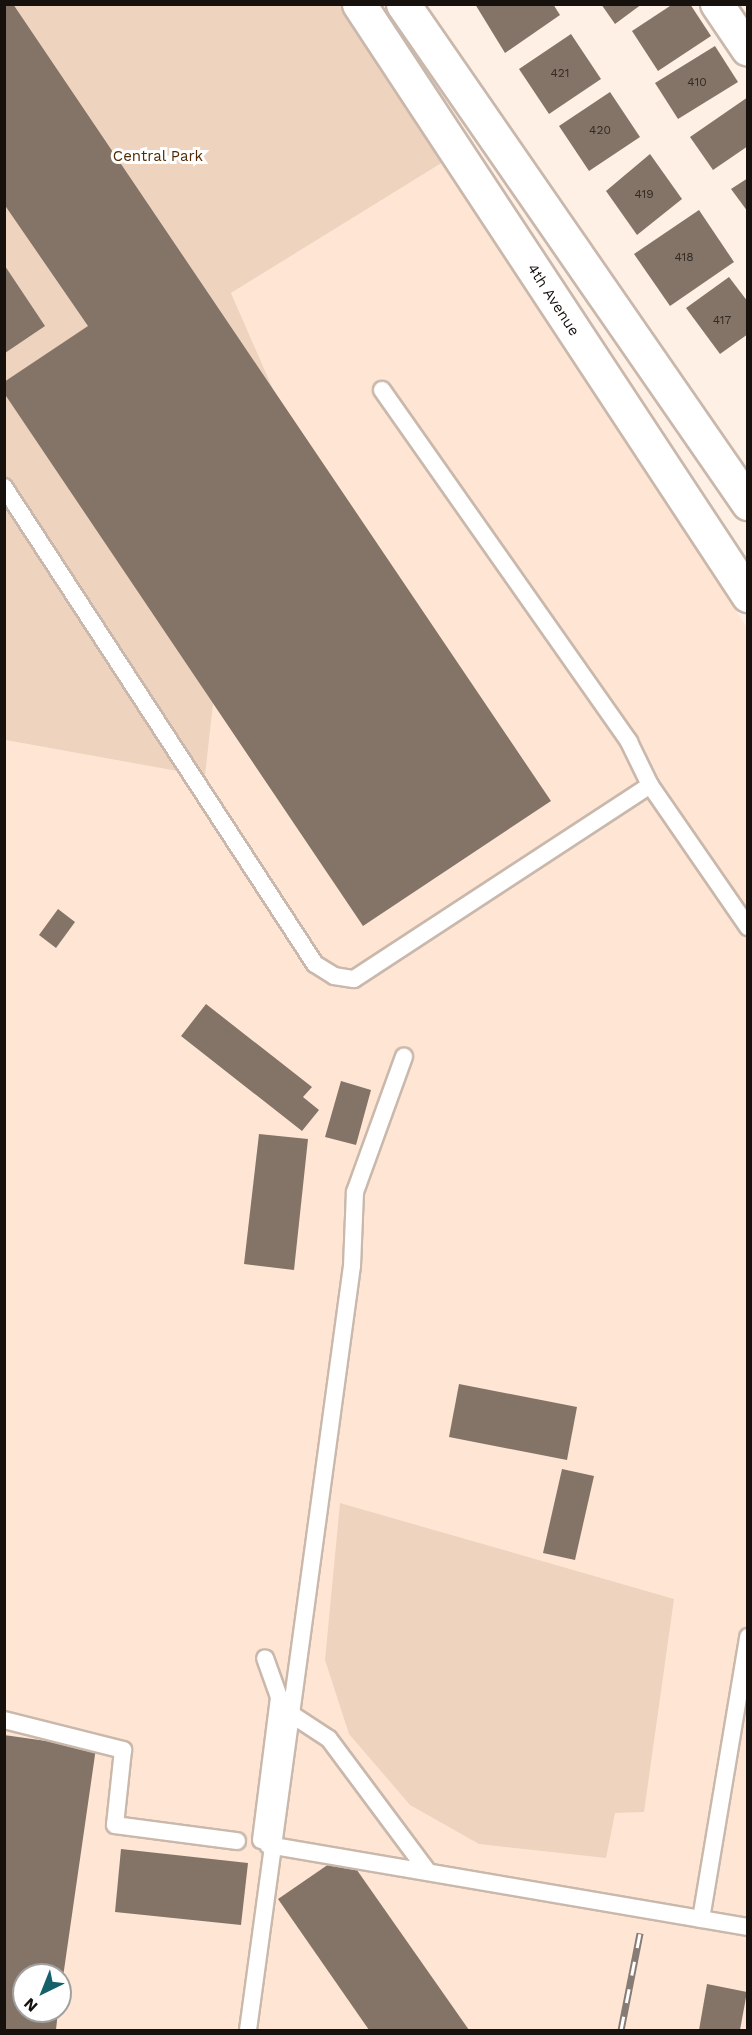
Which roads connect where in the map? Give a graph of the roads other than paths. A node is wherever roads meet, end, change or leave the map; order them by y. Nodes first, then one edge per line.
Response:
1 (359, 4) edge
2 (403, 4) edge
3 (717, 4) edge
4 (747, 50) edge
5 (636, 343) junction
6 (598, 368) junction
7 (382, 390) dead end
8 (4, 487) edge
9 (747, 503) edge
10 (747, 595) edge
11 (650, 785) junction
12 (747, 927) edge
13 (404, 1057) dead end
14 (747, 1637) edge
15 (265, 1658) dead end
16 (294, 1716) junction
17 (4, 1720) edge
18 (237, 1841) dead end
19 (270, 1845) junction
20 (428, 1872) junction
21 (700, 1919) junction
22 (747, 1927) edge
23 (237, 2031) edge
24 (248, 2031) edge

1 - 6 main road, 4th Avenue
2 - 5 main road
3 - 4 street
5 - 6 main road
5 - 9 main road
6 - 10 main road, 4th Avenue
7 - 11 lane
8 - 11 lane
11 - 12 lane
13 - 16 lane
14 - 21 lane
15 - 23 lane
16 - 19 lane
16 - 20 lane
17 - 18 lane
19 - 20 lane
19 - 24 lane
20 - 21 lane
21 - 22 lane

